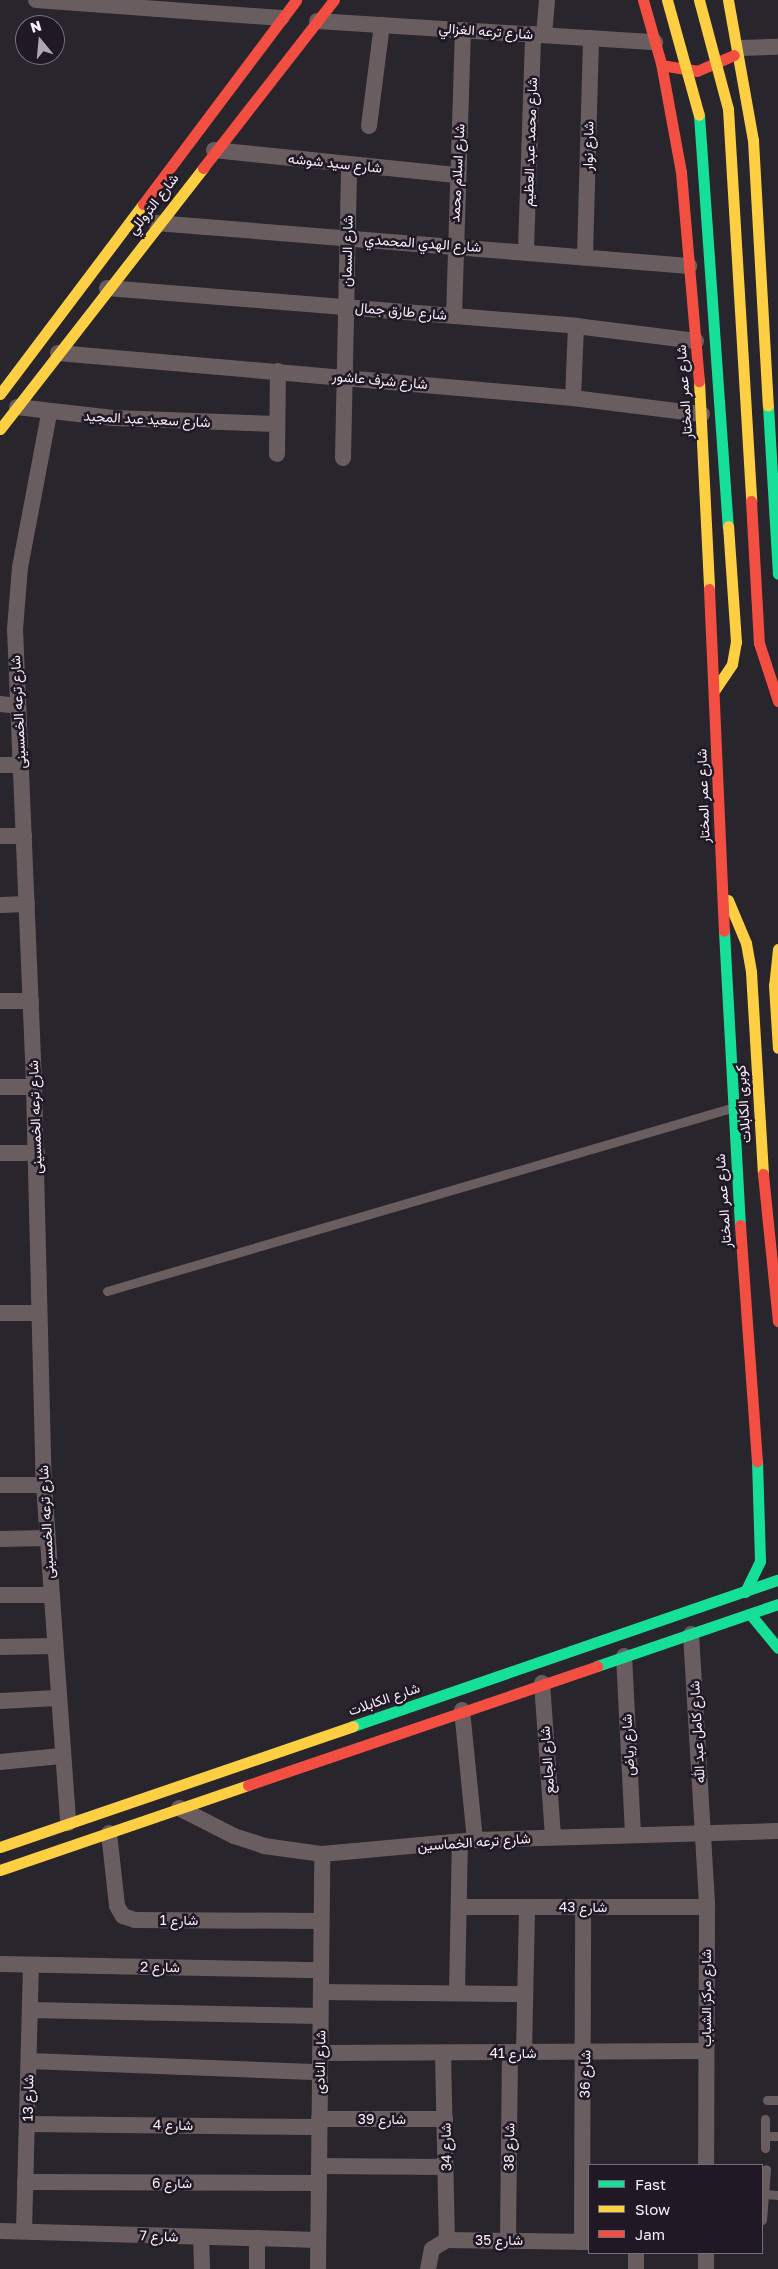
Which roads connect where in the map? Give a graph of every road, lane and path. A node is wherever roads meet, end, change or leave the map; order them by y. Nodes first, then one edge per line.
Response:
1 (36, 0) edge
2 (296, 0) edge
3 (334, 0) edge
4 (546, 0) edge
5 (643, 0) edge
6 (668, 0) edge
7 (699, 0) edge
8 (728, 0) edge
9 (68, 2) edge
10 (134, 3) edge
11 (158, 3) edge
12 (281, 18) junction
13 (317, 21) junction
14 (382, 25) junction
15 (463, 30) junction
16 (539, 34) junction
17 (591, 38) junction
18 (655, 42) junction
19 (778, 47) edge
20 (740, 48) junction
21 (661, 64) junction
22 (369, 126) dead end
23 (214, 150) junction
24 (349, 165) junction
25 (456, 175) junction
26 (157, 184) junction
27 (176, 199) junction
28 (156, 222) junction
29 (348, 238) junction
30 (454, 245) junction
31 (526, 250) junction
32 (586, 255) junction
33 (689, 266) junction
34 (107, 288) junction
35 (346, 307) junction
36 (454, 316) junction
37 (576, 326) junction
38 (696, 341) junction
39 (58, 353) junction
40 (278, 371) junction
41 (345, 377) junction
42 (3, 385) edge
43 (573, 398) junction
44 (17, 407) junction
45 (49, 414) junction
46 (702, 414) junction
47 (277, 424) junction
48 (0, 429) edge
49 (775, 435) edge
50 (277, 454) dead end
51 (343, 458) dead end
52 (778, 574) edge
53 (7, 628) edge
54 (714, 691) junction
55 (778, 701) edge
56 (0, 704) edge
57 (18, 706) junction
58 (0, 765) edge
59 (20, 765) junction
60 (0, 836) edge
61 (24, 836) junction
62 (722, 890) junction
63 (27, 904) junction
64 (0, 905) edge
65 (778, 949) edge
66 (0, 1001) edge
67 (31, 1001) junction
68 (778, 1048) edge
69 (0, 1087) edge
70 (34, 1087) junction
71 (731, 1108) junction
72 (0, 1153) edge
73 (37, 1153) junction
74 (107, 1291) dead end
75 (39, 1312) junction
76 (0, 1313) edge
77 (778, 1321) edge
78 (0, 1485) edge
79 (44, 1485) junction
80 (762, 1531) junction
81 (47, 1538) junction
82 (0, 1539) edge
83 (774, 1544) dead end
84 (778, 1580) edge
85 (745, 1592) junction
86 (50, 1594) junction
87 (0, 1595) edge
88 (778, 1604) edge
89 (750, 1614) junction
90 (691, 1634) junction
91 (53, 1646) junction
92 (0, 1647) edge
93 (778, 1648) edge
94 (624, 1656) junction
95 (542, 1683) junction
96 (57, 1698) junction
97 (0, 1701) edge
98 (462, 1710) junction
99 (61, 1756) junction
100 (0, 1762) edge
101 (179, 1808) junction
102 (68, 1823) junction
103 (778, 1831) edge
104 (702, 1832) junction
105 (109, 1833) junction
106 (633, 1834) junction
107 (553, 1837) junction
108 (468, 1841) junction
109 (0, 1847) edge
110 (322, 1854) junction
111 (0, 1870) edge
112 (459, 1907) junction
113 (527, 1907) junction
114 (583, 1907) junction
115 (706, 1907) junction
116 (320, 1921) junction
117 (0, 1964) edge
118 (31, 1965) junction
119 (320, 1970) junction
120 (320, 1992) junction
121 (457, 1993) junction
122 (525, 1994) junction
123 (30, 2010) junction
124 (320, 2016) junction
125 (706, 2051) junction
126 (320, 2053) junction
127 (443, 2053) junction
128 (517, 2053) junction
129 (586, 2053) junction
130 (29, 2061) junction
131 (320, 2072) junction
132 (767, 2100) dead end
133 (778, 2100) edge
134 (445, 2119) junction
135 (765, 2119) dead end
136 (319, 2123) junction
137 (27, 2124) junction
138 (765, 2136) junction
139 (778, 2136) edge
140 (765, 2148) dead end
141 (706, 2164) edge
142 (319, 2166) junction
143 (446, 2167) junction
144 (766, 2169) dead end
145 (586, 2172) edge
146 (25, 2182) junction
147 (319, 2183) junction
148 (764, 2194) junction
149 (778, 2194) edge
150 (763, 2207) edge
151 (0, 2231) edge
152 (24, 2232) junction
153 (202, 2237) junction
154 (257, 2238) junction
155 (318, 2240) junction
156 (448, 2240) junction
157 (508, 2240) junction
158 (586, 2242) edge
159 (636, 2254) edge
160 (706, 2254) edge
161 (202, 2269) edge
162 (256, 2269) edge
163 (318, 2269) edge
164 (428, 2269) edge
165 (636, 2269) edge
166 (706, 2269) edge

1 - 9 street
2 - 12 main road, شارع التروللي
3 - 13 main road, شارع التروللي
4 - 16 street, شارع محمد عبد العظيم
5 - 18 main road, شارع عمر المختار
6 - 54 main road, bridge
7 - 55 main road, bridge
8 - 20 main road
9 - 10 street
10 - 11 street
11 - 12 street
12 - 26 main road, شارع التروللي
13 - 14 street, شارع ترعه الغزالي
13 - 23 main road, شارع التروللي
14 - 15 street, شارع ترعه الغزالي
14 - 22 street
15 - 16 street, شارع ترعه الغزالي
15 - 25 street, شارع اسلام محمد
16 - 17 street, شارع ترعه الغزالي
16 - 31 street, شارع محمد عبد العظيم
17 - 18 street, شارع ترعه الغزالي
17 - 32 street, شارع نوار
18 - 21 main road, شارع عمر المختار
19 - 20 street
20 - 21 main road
20 - 49 main road
21 - 33 main road, شارع عمر المختار
23 - 24 street, شارع سيد شوشه
23 - 27 main road, شارع التروللي
24 - 25 street, شارع سيد شوشه
24 - 29 street, شارع السمان
25 - 30 street, شارع اسلام محمد
26 - 27 main road
26 - 42 main road, شارع التروللي
27 - 28 main road, شارع التروللي
28 - 29 street, شارع الهدي المحمدي
28 - 34 main road, شارع التروللي
29 - 30 street, شارع الهدي المحمدي
29 - 35 street, شارع السمان
30 - 31 street, شارع الهدي المحمدي
30 - 36 street, شارع اسلام محمد
31 - 32 street, شارع الهدي المحمدي
32 - 33 street, شارع الهدي المحمدي
33 - 38 main road, شارع عمر المختار
34 - 35 street, شارع طارق جمال
34 - 39 main road, شارع التروللي
35 - 36 street, شارع طارق جمال
35 - 41 street, شارع السمان
36 - 37 street, شارع طارق جمال
37 - 38 street, شارع طارق جمال
37 - 43 street
38 - 46 main road, شارع عمر المختار
39 - 40 street, شارع شرف عاشور
39 - 44 main road, شارع التروللي
40 - 41 street, شارع شرف عاشور
40 - 47 street
41 - 43 street, شارع شرف عاشور
41 - 51 street, شارع السمان
43 - 46 street, شارع شرف عاشور
44 - 45 street, شارع سعيد عبد المجيد
44 - 48 main road, شارع التروللي
45 - 47 street, شارع سعيد عبد المجيد
45 - 53 street, شارع ترعه الخمسينى
46 - 54 main road, شارع عمر المختار
47 - 50 street
49 - 52 main road
53 - 57 street, شارع ترعه الخمسينى
54 - 62 main road, شارع عمر المختار
56 - 57 street
57 - 59 street, شارع ترعه الخمسينى
58 - 59 street
59 - 61 street, شارع ترعه الخمسينى
60 - 61 street
61 - 63 street, شارع ترعه الخمسينى
62 - 71 main road, شارع عمر المختار
62 - 77 main road, كوبرى الكابلات
63 - 64 street
63 - 67 street, شارع ترعه الخمسينى
65 - 68 main road
66 - 67 street
67 - 70 street, شارع ترعه الخمسينى
69 - 70 street
70 - 73 street, شارع ترعه الخمسينى
71 - 74 lane
71 - 80 main road, شارع عمر المختار
72 - 73 street
73 - 75 street, شارع ترعه الخمسينى
75 - 76 street
75 - 79 street, شارع ترعه الخمسينى
78 - 79 street
79 - 81 street, شارع ترعه الخمسينى
80 - 83 main road
80 - 85 main road, شارع عمر المختار
81 - 82 street
81 - 86 street, شارع ترعه الخمسينى
84 - 85 main road, شارع الكابلات
85 - 102 main road, شارع الكابلات
86 - 87 street
86 - 91 street, شارع ترعه الخمسينى
88 - 89 main road
89 - 90 main road
89 - 93 main road
90 - 94 main road
90 - 104 street, شارع كامل عبد الله
91 - 92 street
91 - 96 street, شارع ترعه الخمسينى
94 - 95 main road
94 - 106 street, شارع رياض
95 - 98 main road
95 - 107 street, شارع الجامع
96 - 97 street
96 - 99 street, شارع ترعه الخمسينى
98 - 101 main road
98 - 108 street
99 - 100 street
99 - 102 street, شارع ترعه الخمسينى
101 - 105 main road
101 - 110 street, شارع ترعه الخماسين
102 - 109 main road, شارع الكابلات
103 - 104 street, شارع ترعه الخماسين
104 - 106 street, شارع ترعه الخماسين
104 - 115 street, شارع مركز الشباب
105 - 111 main road
105 - 116 street, شارع 1
106 - 107 street, شارع ترعه الخماسين
107 - 108 street, شارع ترعه الخماسين
108 - 110 street, شارع ترعه الخماسين
108 - 112 street
110 - 116 street, شارع النادى
112 - 113 street, شارع 43
112 - 121 street
113 - 114 street, شارع 43
113 - 122 street, شارع 38
114 - 115 street, شارع 43
114 - 129 street, شارع 36
115 - 125 street, شارع مركز الشباب
116 - 119 street, شارع النادى
117 - 118 street, شارع 2
118 - 119 street, شارع 2
118 - 123 street, شارع 13
119 - 120 street, شارع النادى
120 - 121 street
120 - 124 street, شارع النادى
121 - 122 street
122 - 128 street, شارع 38
123 - 124 street
123 - 130 street, شارع 13
124 - 126 street, شارع النادى
125 - 129 street, شارع 41
125 - 141 street, شارع مركز الشباب
126 - 127 street, شارع 41
126 - 131 street, شارع النادى
127 - 128 street, شارع 41
127 - 134 street, شارع 34
128 - 129 street, شارع 41
128 - 157 street, شارع 38
129 - 145 street, شارع 36
130 - 131 street
130 - 137 street, شارع 13
131 - 136 street, شارع النادى
132 - 133 lane
134 - 136 street, شارع 39
134 - 143 street, شارع 34
135 - 138 lane
136 - 137 street, شارع 4
136 - 142 street, شارع النادى
137 - 146 street, شارع 13
138 - 139 lane
138 - 140 lane
142 - 143 street
142 - 147 street, شارع النادى
143 - 156 street, شارع 34
144 - 148 lane
145 - 158 street, شارع 36
146 - 147 street, شارع 6
146 - 152 street, شارع 13
147 - 155 street, شارع النادى
148 - 149 lane
148 - 150 lane
151 - 152 street, شارع 7
152 - 153 street, شارع 7
153 - 154 street, شارع 7
153 - 161 street
154 - 155 street, شارع 7
154 - 162 street
155 - 163 street, شارع النادى
156 - 157 street, شارع 35
156 - 164 street
157 - 158 street, شارع 35
159 - 165 street
160 - 166 street

